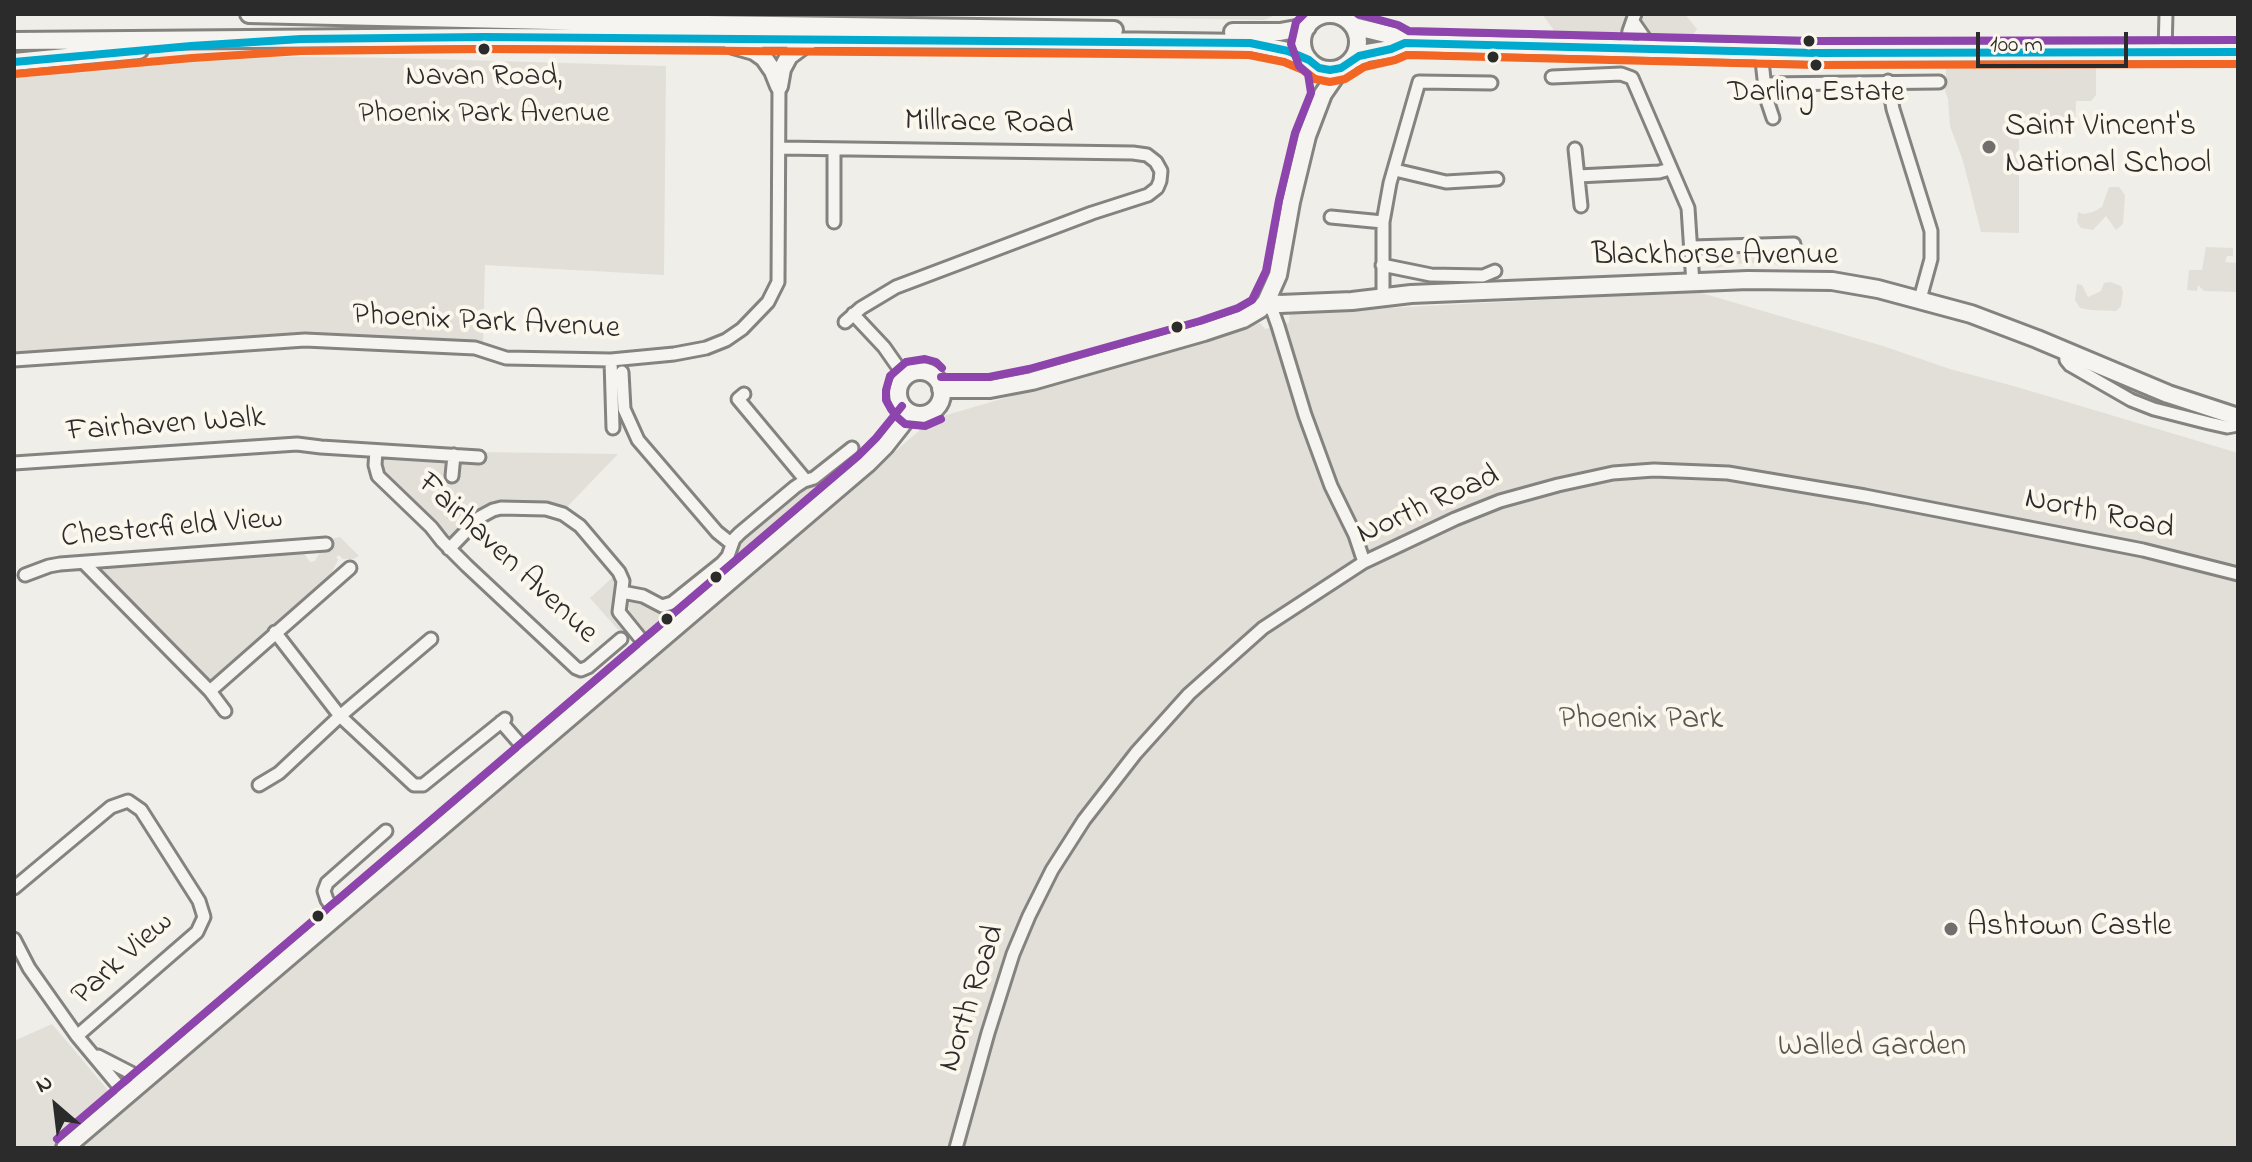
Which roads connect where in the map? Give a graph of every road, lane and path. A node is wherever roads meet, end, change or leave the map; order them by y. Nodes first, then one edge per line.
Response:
1 (249, 14) edge
2 (315, 14) edge
3 (2166, 14) edge
4 (335, 15) edge
5 (1635, 18) edge
6 (1346, 19) edge
7 (1310, 21) edge
8 (813, 38) junction
9 (301, 39) junction
10 (697, 39) junction
11 (14, 41) edge
12 (1405, 43) junction
13 (1626, 48) junction
14 (1652, 49) junction
15 (2165, 51) junction
16 (1761, 52) junction
17 (2238, 52) edge
18 (14, 62) edge
19 (1314, 64) junction
20 (1346, 64) junction
21 (1552, 77) dead end
22 (1888, 81) junction
23 (1939, 82) dead end
24 (1491, 83) dead end
25 (1764, 84) junction
26 (779, 86) junction
27 (1323, 94) junction
28 (1773, 118) dead end
29 (780, 148) junction
30 (834, 149) junction
31 (1575, 149) dead end
32 (1670, 169) junction
33 (1395, 170) junction
34 (1578, 176) junction
35 (1497, 179) dead end
36 (1581, 206) dead end
37 (1331, 217) dead end
38 (834, 222) dead end
39 (1383, 222) junction
40 (1794, 244) dead end
41 (1692, 247) junction
42 (1382, 265) junction
43 (1495, 271) dead end
44 (1693, 284) junction
45 (1383, 297) junction
46 (1920, 299) junction
47 (1266, 302) junction
48 (2065, 350) junction
49 (14, 360) edge
50 (611, 360) junction
51 (622, 372) dead end
52 (905, 377) junction
53 (941, 389) junction
54 (744, 394) dead end
55 (911, 413) junction
56 (2238, 417) edge
57 (2238, 425) edge
58 (632, 430) junction
59 (321, 447) joint
60 (852, 448) dead end
61 (376, 451) junction
62 (454, 455) junction
63 (479, 457) dead end
64 (14, 463) edge
65 (452, 476) dead end
66 (804, 481) junction
67 (326, 544) dead end
68 (732, 544) junction
69 (449, 549) junction
70 (1364, 562) junction
71 (85, 564) junction
72 (350, 568) dead end
73 (2238, 574) edge
74 (25, 575) dead end
75 (622, 592) junction
76 (275, 632) junction
77 (431, 639) dead end
78 (621, 639) dead end
79 (649, 649) junction
80 (210, 691) junction
81 (225, 711) dead end
82 (340, 716) junction
83 (528, 753) junction
84 (259, 785) dead end
85 (386, 831) dead end
86 (14, 888) edge
87 (339, 915) junction
88 (14, 939) edge
89 (77, 1036) junction
90 (90, 1052) junction
91 (151, 1076) junction
92 (127, 1096) junction
93 (65, 1148) edge
94 (956, 1148) edge

1 - 4 main road
2 - 4 main road
3 - 15 street
4 - 7 main road
5 - 13 street
5 - 14 street
6 - 7 main road
6 - 12 main road
6 - 20 main road
7 - 19 main road
8 - 10 main road
8 - 19 main road
8 - 26 main road
9 - 10 main road
9 - 11 main road
9 - 18 main road
10 - 26 main road
12 - 13 main road
12 - 20 main road
13 - 14 main road
14 - 16 main road
15 - 16 main road
15 - 17 main road
16 - 25 street
19 - 20 main road
19 - 27 main road
20 - 27 main road
21 - 32 street
22 - 23 street
22 - 25 street
22 - 46 street
24 - 33 street
25 - 28 street
26 - 29 street, Phoenix Park Avenue
27 - 47 main road
29 - 30 street, Millrace Road
29 - 50 street, Phoenix Park Avenue
30 - 38 street
30 - 52 street, Millrace Road
31 - 34 street
32 - 34 street
32 - 41 street
33 - 35 street
33 - 39 street
34 - 36 street
37 - 39 street
39 - 42 street
40 - 41 street
41 - 44 street
42 - 43 street
42 - 45 street
44 - 45 main road, Blackhorse Avenue
44 - 46 main road, Blackhorse Avenue
45 - 47 main road, Blackhorse Avenue
46 - 48 main road, Blackhorse Avenue
47 - 53 main road
47 - 70 street
48 - 56 main road, Blackhorse Avenue
48 - 57 street
49 - 50 street, Phoenix Park Avenue
50 - 58 street
51 - 58 street
52 - 53 main road
52 - 55 main road
53 - 55 main road
54 - 66 street
55 - 79 main road
58 - 68 street
59 - 61 street, Fairhaven Avenue
59 - 64 street, Fairhaven Walk
60 - 66 street
61 - 62 street, Fairhaven Avenue
61 - 69 street, Fairhaven Avenue
62 - 63 street, Fairhaven Avenue
62 - 65 street
66 - 68 street
67 - 71 street, Chesterfield View
68 - 75 street
69 - 75 street
69 - 78 street, Fairhaven Avenue
70 - 73 street, North Road
70 - 94 street, North Road
71 - 74 street, Chesterfield View
71 - 80 street
72 - 76 street
75 - 79 street
76 - 80 street
76 - 82 street
77 - 82 street
79 - 83 main road
80 - 81 street
82 - 83 street
82 - 84 street
83 - 87 main road
85 - 87 street
86 - 89 street, Park View
87 - 91 main road
88 - 89 street, Park View
89 - 90 street, Park View
90 - 91 street, Park View
90 - 92 street, Park View
91 - 92 main road
92 - 93 main road

